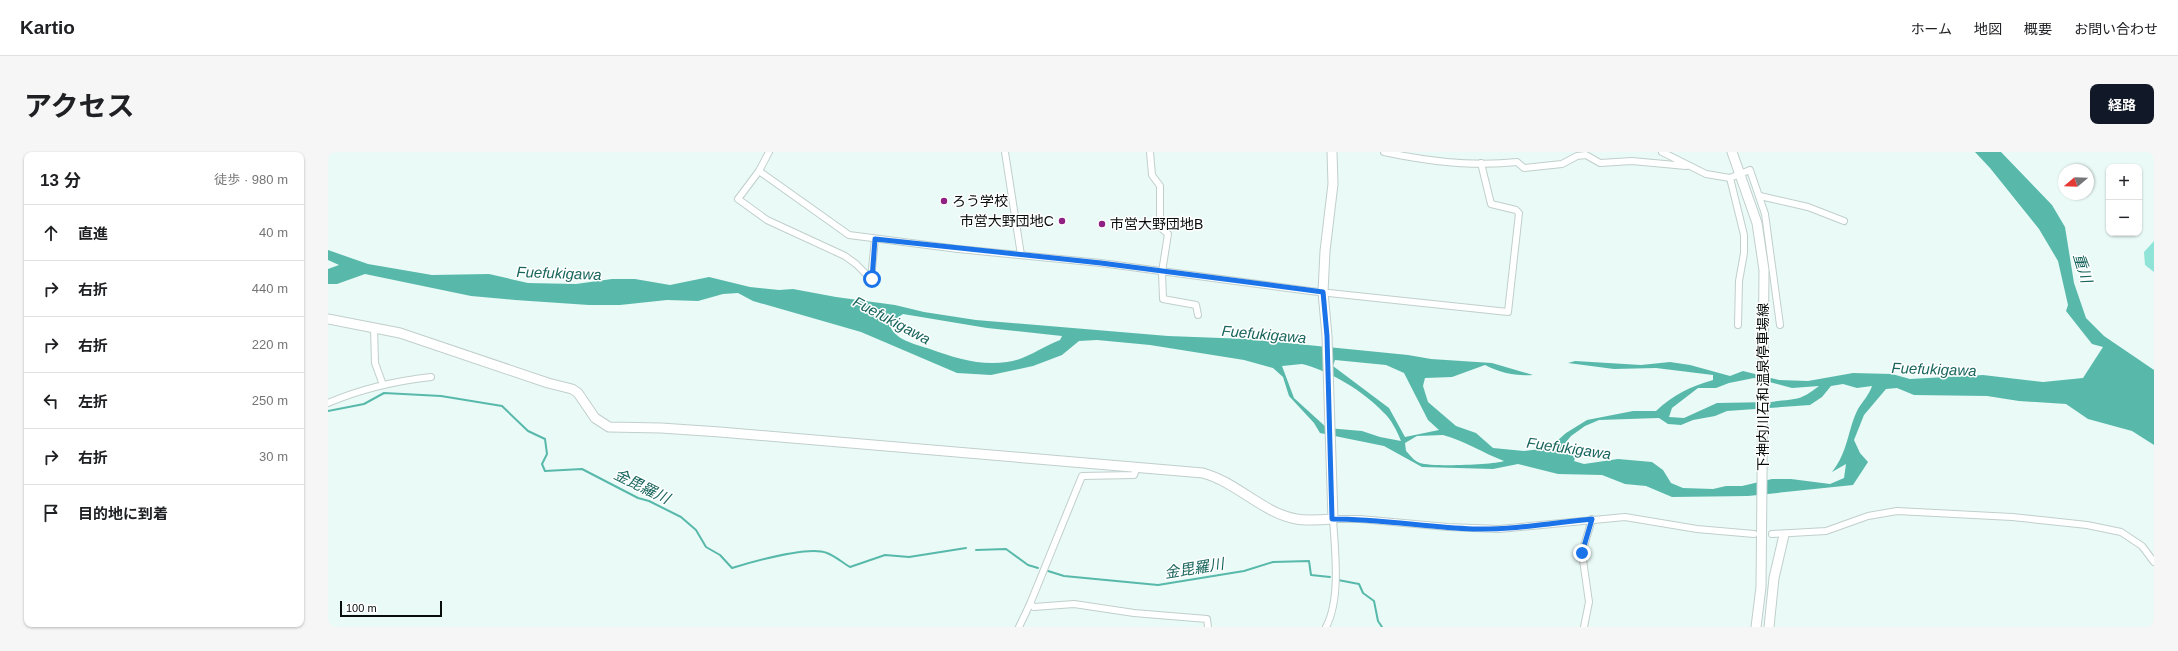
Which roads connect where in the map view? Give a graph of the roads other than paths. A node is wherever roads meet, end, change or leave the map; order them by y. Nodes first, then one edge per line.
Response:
1 (769, 152) edge
2 (1005, 152) edge
3 (1150, 152) edge
4 (1332, 152) edge
5 (1384, 152) edge
6 (1662, 152) edge
7 (1732, 152) edge
8 (1481, 163) junction
9 (1686, 166) junction
10 (759, 171) junction
11 (1741, 173) junction
12 (1730, 178) junction
13 (1760, 196) junction
14 (1844, 221) dead end
15 (875, 239) junction
16 (1021, 255) junction
17 (1162, 272) junction
18 (1323, 292) junction
19 (1198, 315) dead end
20 (328, 319) edge
21 (1738, 325) dead end
22 (1780, 325) dead end
23 (374, 327) junction
24 (432, 378) dead end
25 (383, 385) junction
26 (328, 403) edge
27 (1137, 468) junction
28 (1332, 519) junction
29 (1592, 519) junction
30 (1754, 534) dead end
31 (1772, 534) dead end
32 (1784, 535) junction
33 (2154, 562) edge
34 (1030, 604) junction
35 (1019, 627) edge
36 (1208, 627) edge
37 (1326, 627) edge
38 (1584, 627) edge
39 (1756, 627) edge
40 (1769, 627) edge

1 - 10 street
2 - 16 street
3 - 17 street
4 - 18 street
5 - 8 street
6 - 9 street
7 - 11 street, 下神内川石和温泉停車場線
8 - 9 street
8 - 18 street
9 - 12 street
10 - 15 street
10 - 15 street
11 - 12 street
11 - 13 street
11 - 39 street, 下神内川石和温泉停車場線
12 - 21 street
13 - 14 street
13 - 22 street
15 - 16 street
16 - 17 street
17 - 18 street
17 - 19 street
18 - 28 street
20 - 23 street
23 - 25 street
23 - 27 street
24 - 25 street
25 - 26 street
27 - 28 street
27 - 34 street
28 - 29 street
28 - 37 street
29 - 30 street
29 - 38 street
31 - 32 street
32 - 33 street
32 - 40 street
34 - 35 street
34 - 36 street

